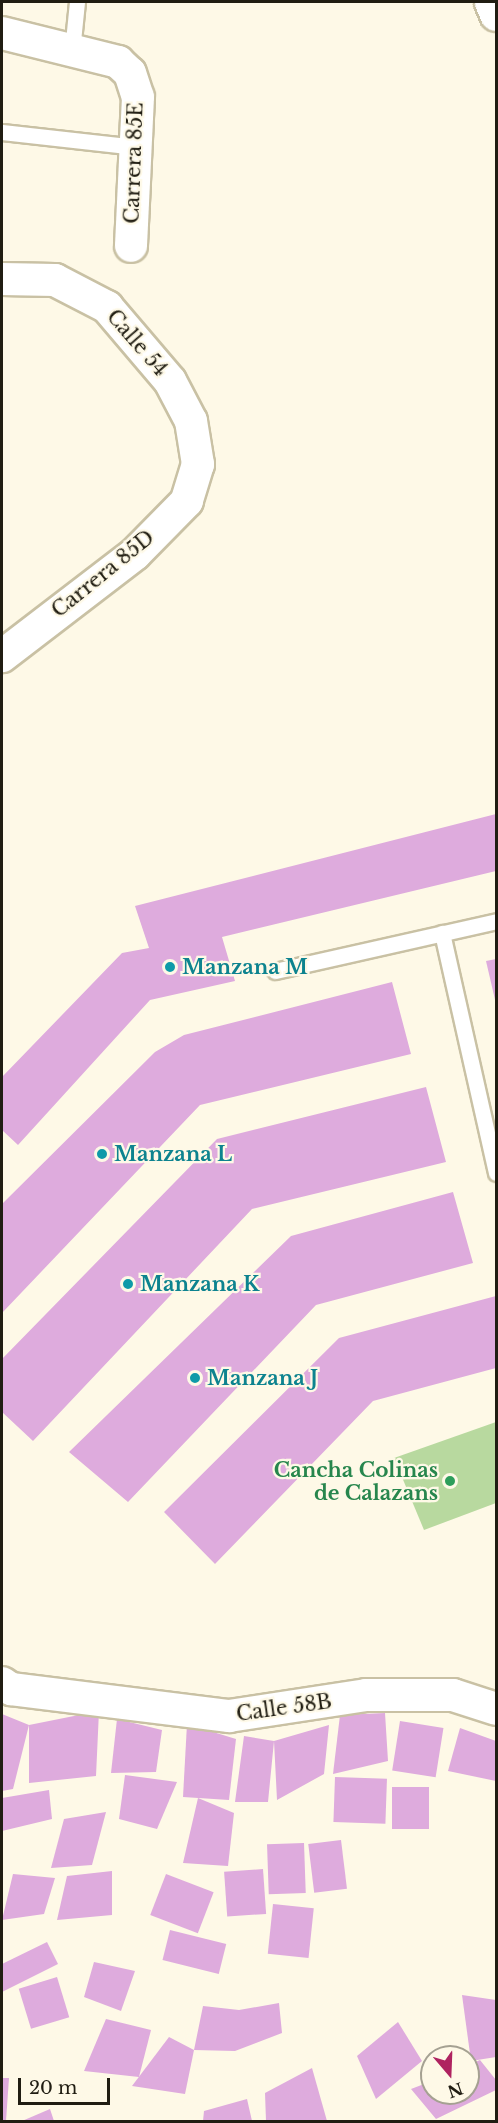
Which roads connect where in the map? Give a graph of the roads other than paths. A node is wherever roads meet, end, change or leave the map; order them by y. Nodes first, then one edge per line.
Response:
1 (78, 2) edge
2 (491, 2) edge
3 (496, 14) edge
4 (2, 33) edge
5 (72, 51) junction
6 (2, 132) edge
7 (136, 147) junction
8 (131, 246) dead end
9 (2, 279) edge
10 (170, 381) joint
11 (2, 656) edge
12 (496, 921) edge
13 (442, 933) junction
14 (276, 971) dead end
15 (496, 1173) edge
16 (2, 1683) edge
17 (496, 1709) edge

1 - 5 lane
2 - 3 street
4 - 5 street, Carrera 85E
5 - 7 street, Carrera 85E
6 - 7 lane
7 - 8 street, Carrera 85E
9 - 10 street, Calle 54
10 - 11 street, Carrera 85D
12 - 13 lane
13 - 14 lane
13 - 15 lane
16 - 17 street, Calle 58B

